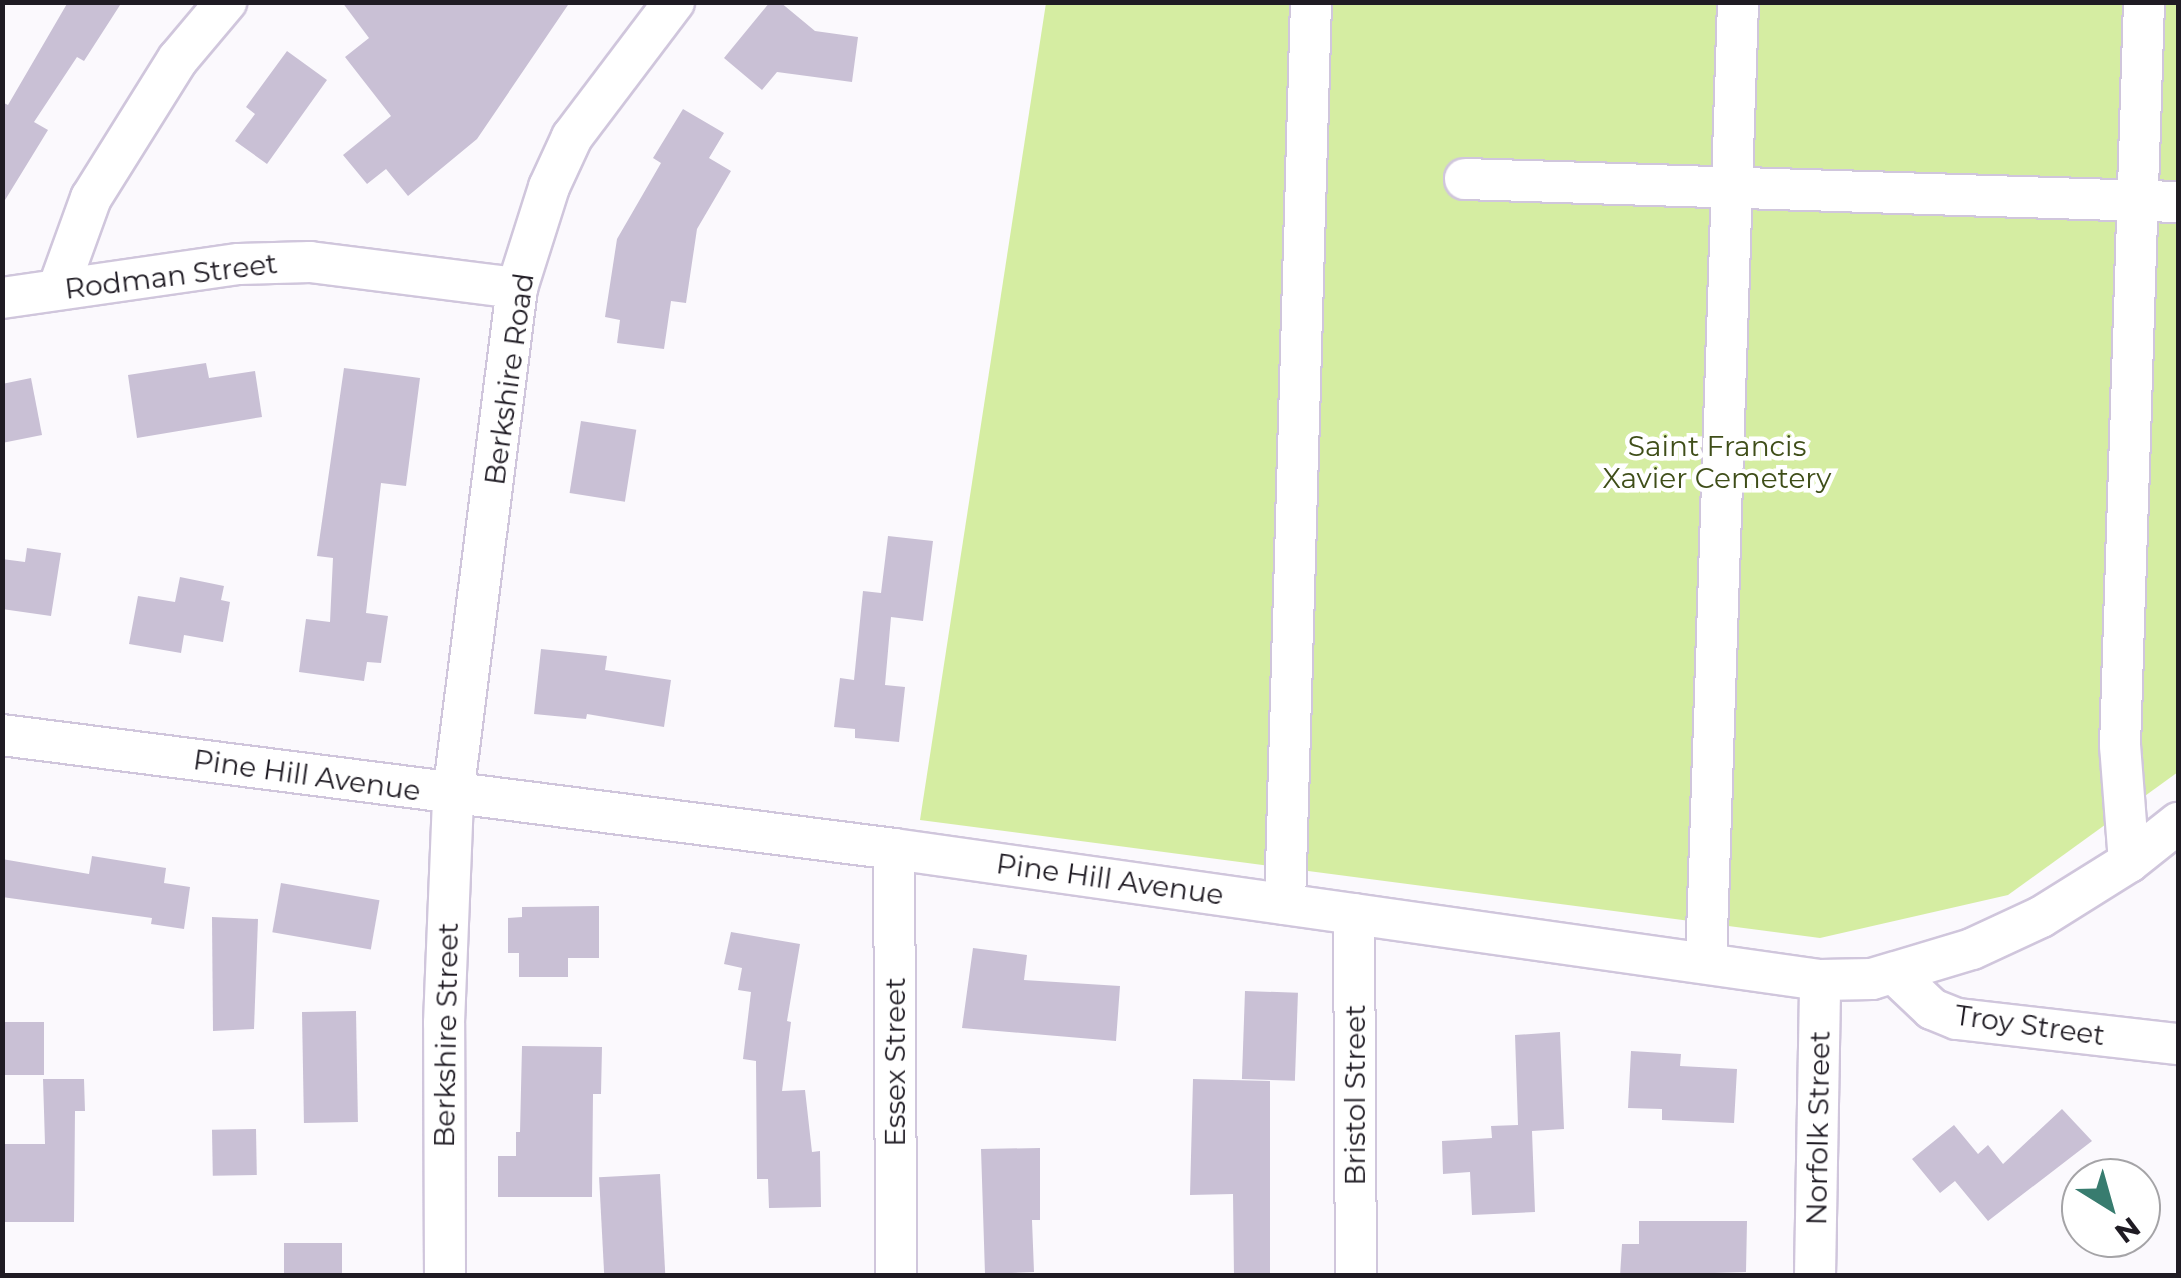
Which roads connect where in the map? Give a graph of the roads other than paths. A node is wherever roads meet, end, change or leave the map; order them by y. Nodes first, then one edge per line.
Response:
1 (226, 2) edge
2 (674, 2) edge
3 (1311, 2) edge
4 (1738, 2) edge
5 (2144, 2) edge
6 (1464, 179) dead end
7 (1733, 188) junction
8 (2137, 201) junction
9 (2178, 202) edge
10 (518, 288) junction
11 (58, 289) junction
12 (2, 298) edge
13 (2, 735) edge
14 (454, 795) junction
15 (2178, 823) edge
16 (894, 849) junction
17 (2129, 862) junction
18 (1285, 904) junction
19 (1354, 914) junction
20 (1706, 964) junction
21 (1895, 974) junction
22 (1820, 980) junction
23 (2178, 1044) edge
24 (445, 1276) edge
25 (896, 1276) edge
26 (1356, 1276) edge
27 (1815, 1276) edge

1 - 11 street
2 - 10 street, Berkshire Road
3 - 18 street
4 - 7 street
5 - 8 street
6 - 7 street
7 - 8 street
7 - 20 street
8 - 9 street
8 - 17 street
10 - 11 street, Rodman Street
10 - 14 street, Berkshire Road
11 - 12 street, Rodman Street
13 - 14 street, Pine Hill Avenue
14 - 16 street, Pine Hill Avenue
14 - 24 street, Berkshire Street
15 - 17 street, Pine Hill Avenue
16 - 18 street, Pine Hill Avenue
16 - 25 street, Essex Street
17 - 21 street, Pine Hill Avenue
18 - 19 street, Pine Hill Avenue
19 - 20 street, Pine Hill Avenue
19 - 26 street, Bristol Street
20 - 22 street, Pine Hill Avenue
21 - 22 street, Pine Hill Avenue
21 - 23 street, Troy Street
22 - 27 street, Norfolk Street

